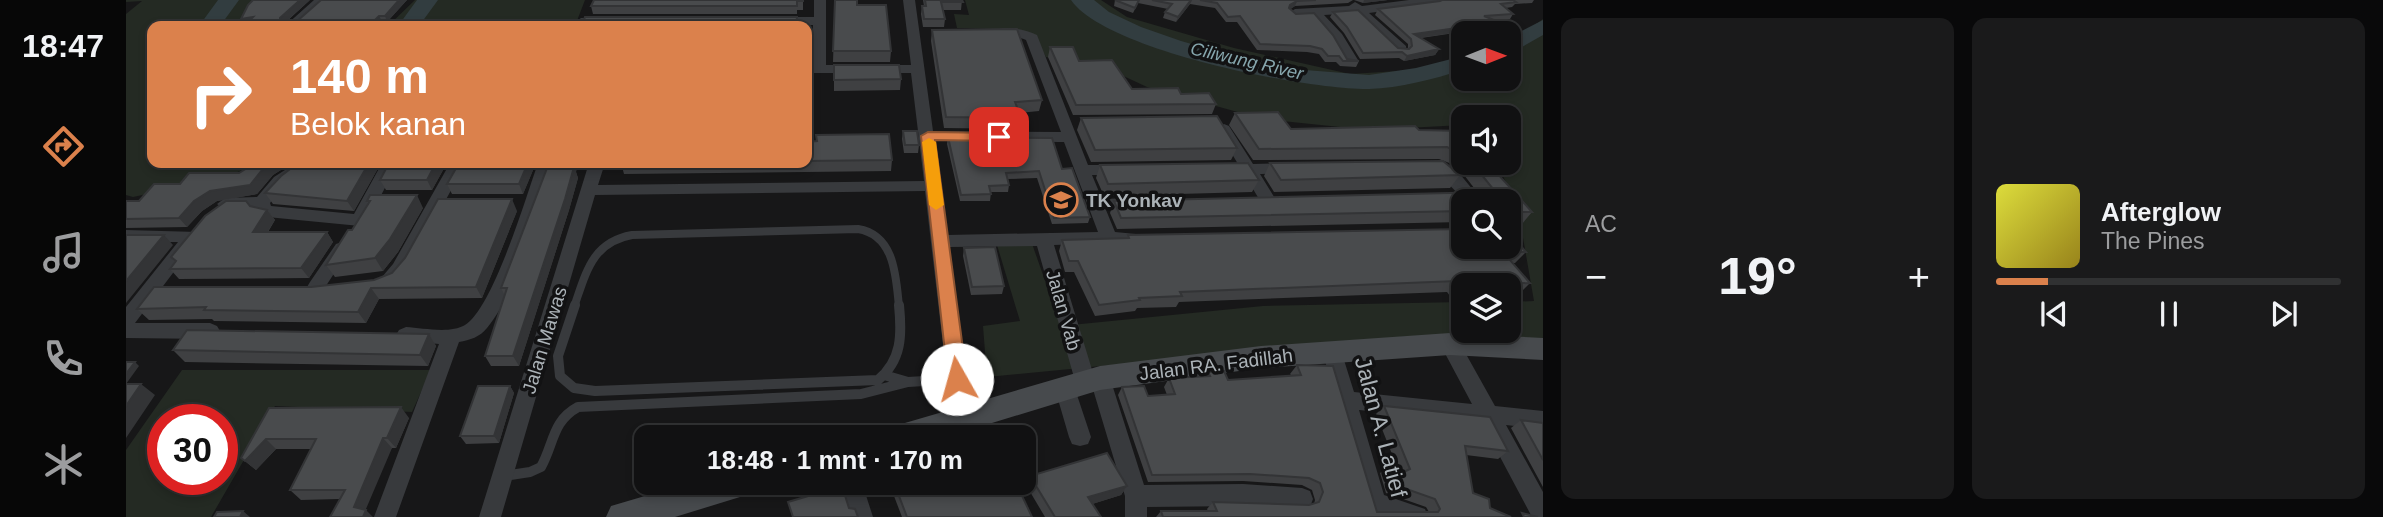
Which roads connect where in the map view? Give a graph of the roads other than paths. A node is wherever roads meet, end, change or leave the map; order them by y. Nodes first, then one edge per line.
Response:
1 (321, 0) edge
2 (820, 0) edge
3 (909, 0) edge
4 (1436, 0) edge
5 (1354, 5) edge
6 (1315, 12) junction
7 (1295, 13) edge
8 (297, 21) edge
9 (584, 21) edge
10 (626, 21) edge
11 (764, 21) edge
12 (820, 21) junction
13 (979, 33) edge
14 (1401, 49) edge
15 (1351, 60) edge
16 (813, 69) edge
17 (918, 69) junction
18 (1212, 121) edge
19 (1070, 128) junction
20 (928, 136) junction
21 (1425, 166) edge
22 (299, 168) edge
23 (388, 168) edge
24 (455, 168) edge
25 (543, 168) edge
26 (596, 168) edge
27 (1303, 168) edge
28 (1208, 169) edge
29 (1249, 169) junction
30 (1082, 170) junction
31 (1138, 170) edge
32 (934, 186) junction
33 (1463, 189) edge
34 (589, 190) junction
35 (1442, 196) edge
36 (1451, 197) edge
37 (1268, 201) edge
38 (262, 202) junction
39 (1149, 204) edge
40 (1096, 205) junction
41 (360, 220) junction
42 (126, 236) edge
43 (192, 236) junction
44 (1150, 238) edge
45 (1109, 239) junction
46 (1044, 240) junction
47 (941, 241) junction
48 (373, 285) edge
49 (338, 286) edge
50 (151, 289) junction
51 (179, 289) edge
52 (126, 321) edge
53 (126, 330) edge
54 (235, 332) edge
55 (384, 335) edge
56 (452, 336) junction
57 (1450, 344) junction
58 (1543, 349) edge
59 (1332, 350) junction
60 (884, 375) junction
61 (957, 379) junction
62 (908, 382) junction
63 (1083, 383) junction
64 (1351, 400) dead end
65 (974, 414) junction
66 (1488, 414) junction
67 (1543, 420) edge
68 (939, 425) edge
69 (1080, 437) dead end
70 (503, 476) junction
71 (700, 495) edge
72 (855, 495) edge
73 (1303, 499) dead end
74 (1136, 506) edge
75 (1377, 510) edge
76 (1543, 513) edge
77 (385, 517) edge
78 (491, 517) edge
79 (622, 517) edge
80 (862, 517) edge
81 (1417, 517) edge

1 - 8 street
2 - 12 street
3 - 17 street
4 - 5 street
5 - 6 street
5 - 14 street
6 - 7 street
6 - 15 street
9 - 10 street
11 - 12 street
12 - 16 street
13 - 19 street
16 - 17 street
17 - 20 street
18 - 29 street
19 - 20 street
19 - 30 street
20 - 32 street
21 - 33 street
22 - 38 street
23 - 41 street
24 - 48 street
25 - 56 street
26 - 34 street, Jalan Mawas
27 - 29 street
28 - 29 street
29 - 37 street
30 - 31 street
30 - 40 street
32 - 34 street
32 - 47 street
34 - 70 street, Jalan Mawas
35 - 36 street
38 - 41 street
38 - 43 street
39 - 40 street
40 - 45 street
41 - 49 street
42 - 43 street
43 - 50 street
44 - 45 street
45 - 46 street
46 - 47 street
46 - 63 street, Jalan Vab
47 - 61 street
50 - 51 street
50 - 52 street
53 - 54 street
55 - 56 street
56 - 77 street
57 - 58 main road, Jalan RA. Fadillah
57 - 59 main road, Jalan RA. Fadillah
57 - 66 street
59 - 63 main road, Jalan RA. Fadillah
59 - 75 street, Jalan A. Latief
60 - 60 lane
60 - 62 lane
61 - 62 lane
61 - 65 street
62 - 70 lane
63 - 65 main road, Jalan RA. Fadillah
63 - 69 street
63 - 74 street
64 - 66 street
65 - 68 main road, Jalan RA. Fadillah
66 - 67 street
66 - 76 street
70 - 78 street, Jalan Mawas
71 - 79 main road
72 - 80 street
73 - 74 street
75 - 81 street

